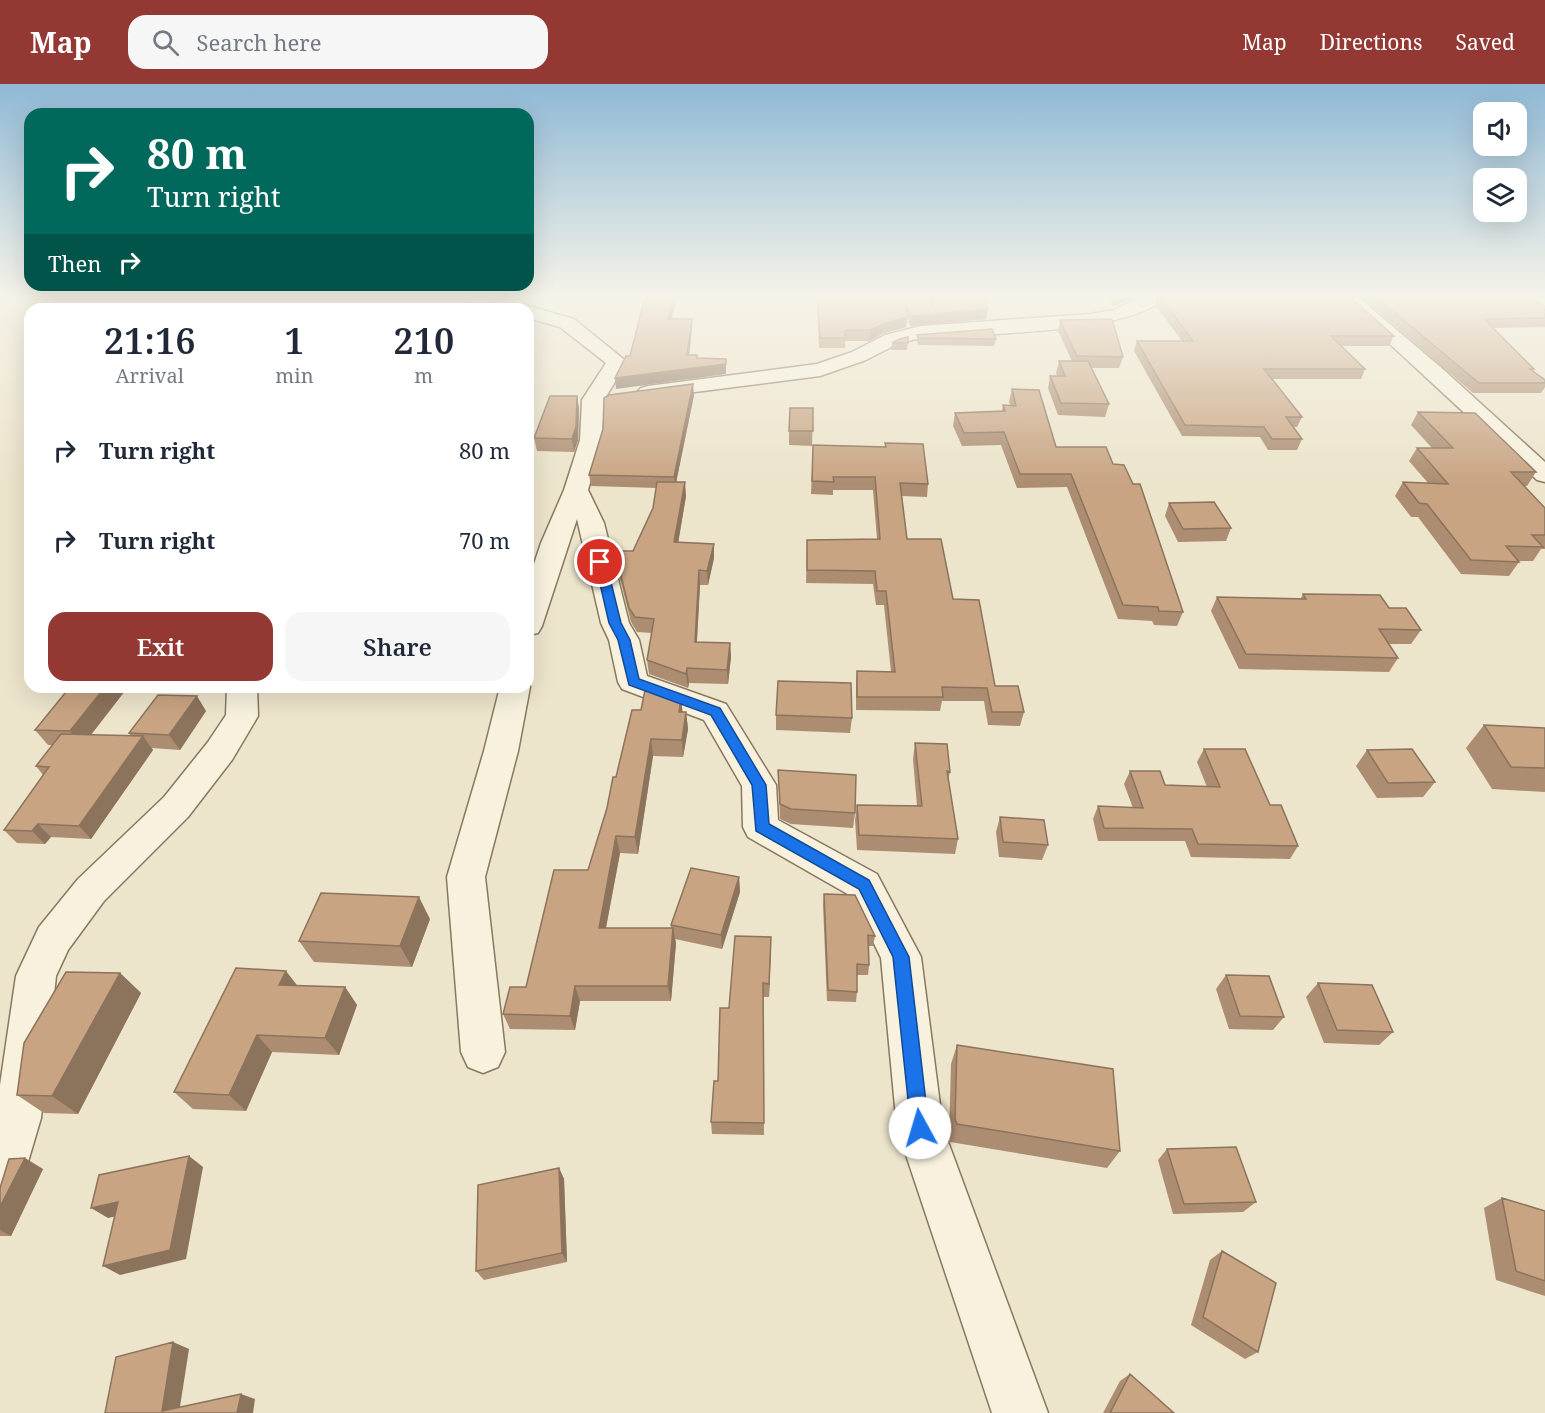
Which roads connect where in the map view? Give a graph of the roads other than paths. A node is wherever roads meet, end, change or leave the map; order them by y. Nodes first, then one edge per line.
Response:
1 (613, 359) edge
2 (851, 359) edge
3 (1419, 359) edge
4 (612, 397) junction
5 (1545, 475) edge
6 (576, 490) junction
7 (534, 607) edge
8 (242, 693) edge
9 (514, 693) edge
10 (483, 1052) dead end
11 (0, 1182) edge
12 (1020, 1413) edge

1 - 4 street
2 - 4 street
3 - 5 street
4 - 6 street
6 - 7 street
6 - 12 street
8 - 11 street
9 - 10 street

